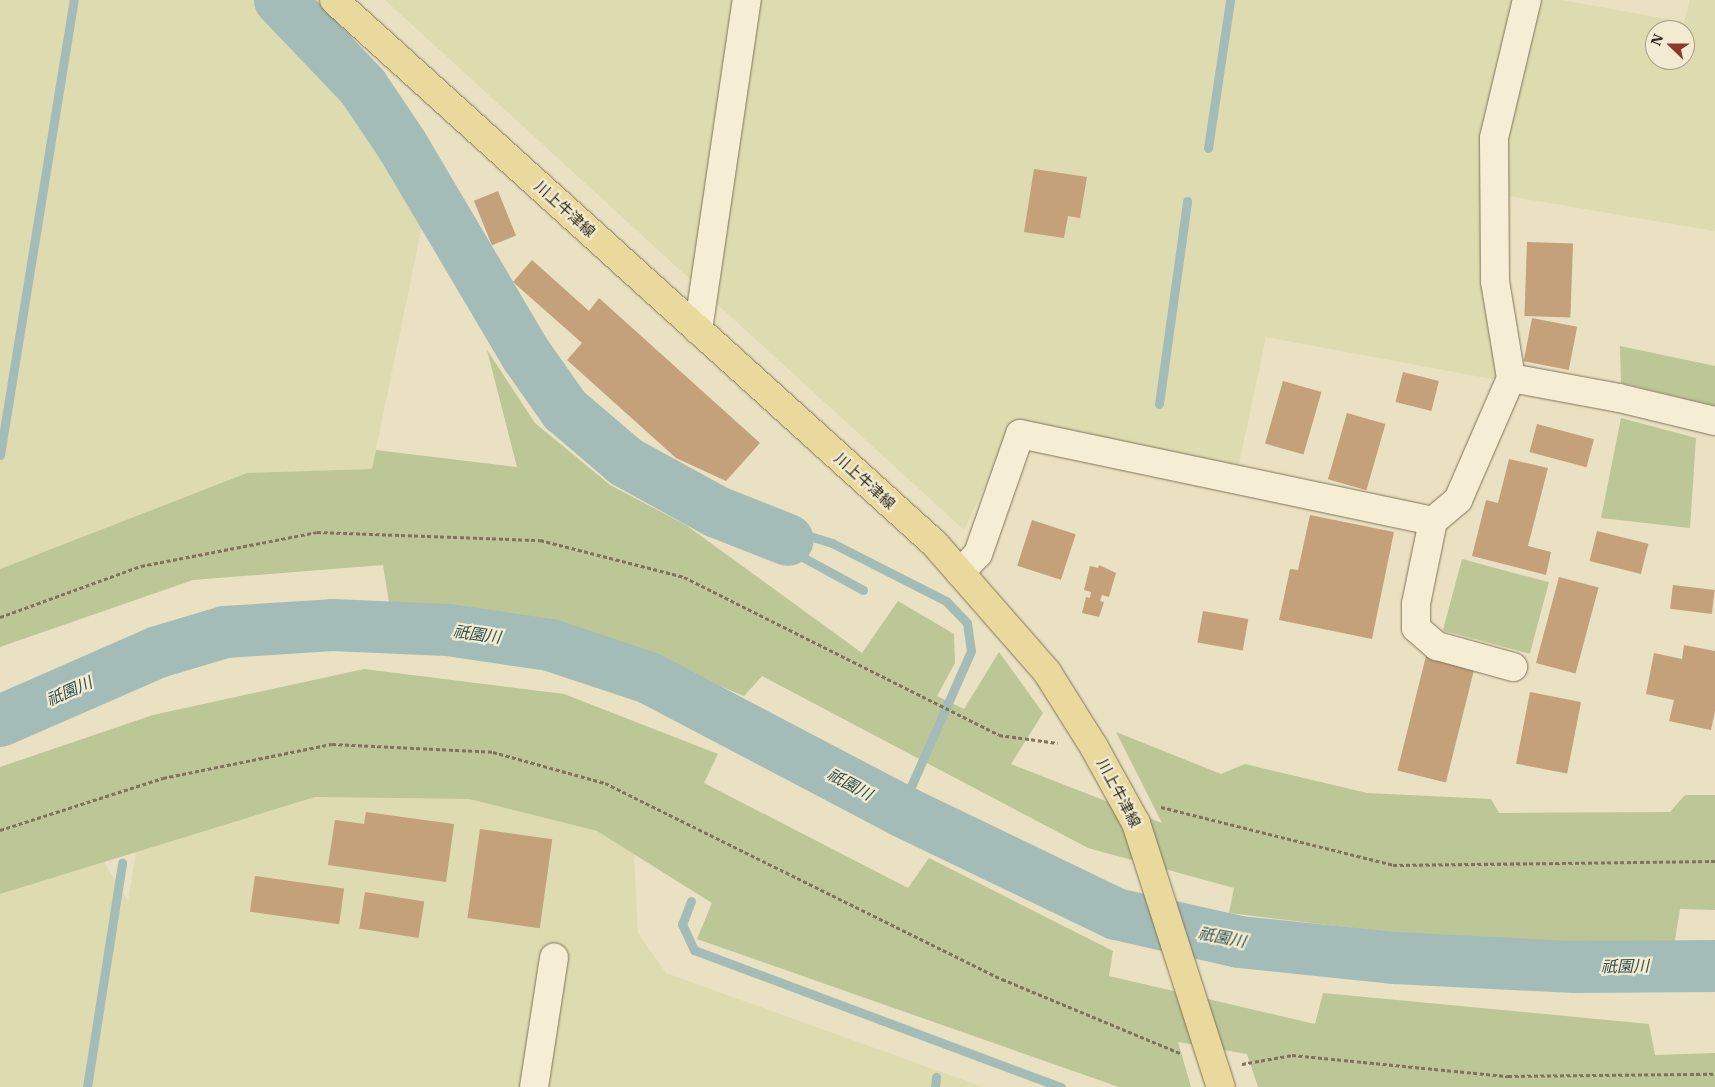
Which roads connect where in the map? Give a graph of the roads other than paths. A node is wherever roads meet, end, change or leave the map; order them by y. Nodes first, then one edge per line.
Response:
1 (334, 0) edge
2 (747, 0) edge
3 (1527, 0) edge
4 (698, 330) junction
5 (1511, 378) junction
6 (1715, 420) edge
7 (1433, 521) junction
8 (960, 573) junction
9 (1513, 667) dead end
10 (554, 958) dead end
11 (1218, 1078) edge
12 (534, 1087) edge

1 - 4 main road, 川上牛津線
2 - 4 street
3 - 5 street
4 - 8 main road, 川上牛津線
5 - 6 street
5 - 7 street
7 - 8 street
7 - 9 street
8 - 11 main road, 川上牛津線
10 - 12 street

